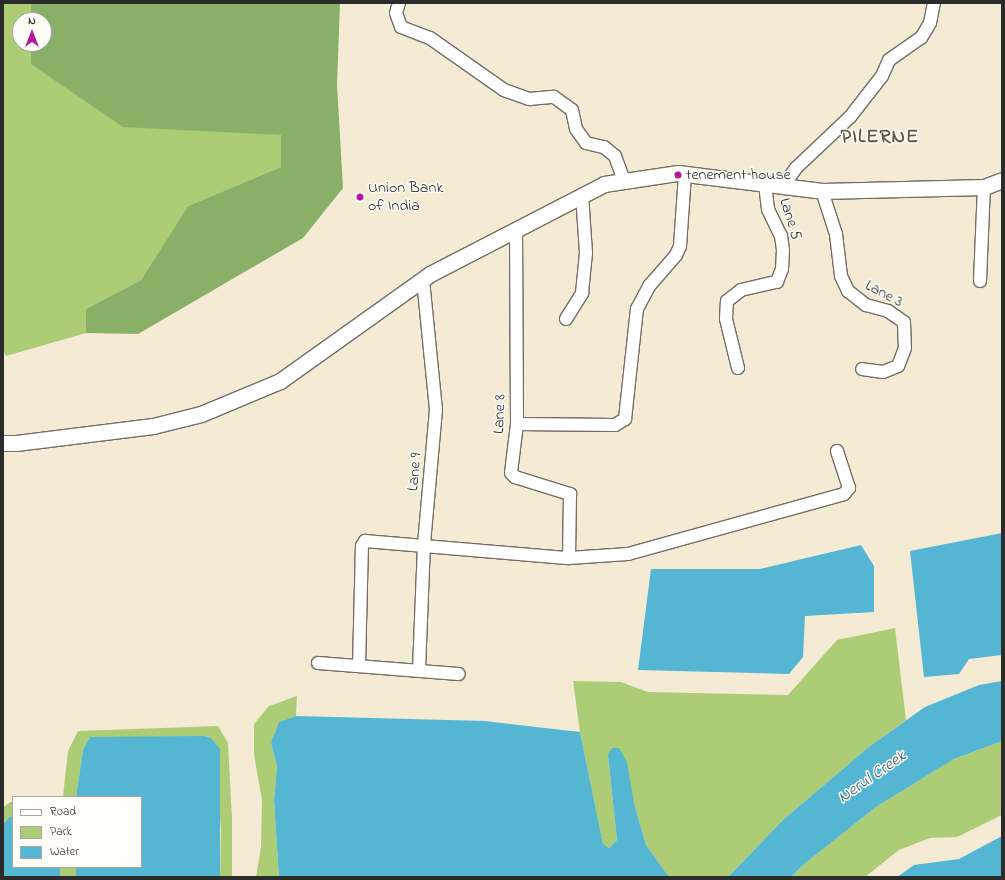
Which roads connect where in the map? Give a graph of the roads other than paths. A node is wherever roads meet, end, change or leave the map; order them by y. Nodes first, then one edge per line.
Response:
1 (399, 3) edge
2 (934, 3) edge
3 (685, 174) junction
4 (1002, 180) edge
5 (624, 181) junction
6 (765, 184) junction
7 (783, 186) junction
8 (984, 187) junction
9 (822, 191) junction
10 (582, 195) junction
11 (516, 229) junction
12 (423, 279) junction
13 (980, 282) dead end
14 (566, 319) dead end
15 (738, 368) dead end
16 (862, 369) dead end
17 (517, 424) junction
18 (3, 443) edge
19 (837, 451) dead end
20 (424, 544) junction
21 (568, 558) junction
22 (318, 663) dead end
23 (360, 666) junction
24 (418, 669) junction
25 (459, 674) dead end

1 - 5 street
2 - 7 street
3 - 5 main road
3 - 6 main road
3 - 17 street
4 - 8 main road
5 - 10 main road
6 - 7 main road
6 - 15 street, Lane 5
7 - 9 main road
8 - 9 main road
8 - 13 street
9 - 16 street, Lane 3
10 - 11 main road
10 - 14 street
11 - 12 main road
11 - 17 street, Lane 8
12 - 18 main road
12 - 20 street, Lane 9
17 - 21 street, Lane 8
19 - 21 street
20 - 21 street
20 - 23 street
20 - 24 street, Lane 9
22 - 23 street
23 - 24 street
24 - 25 street

